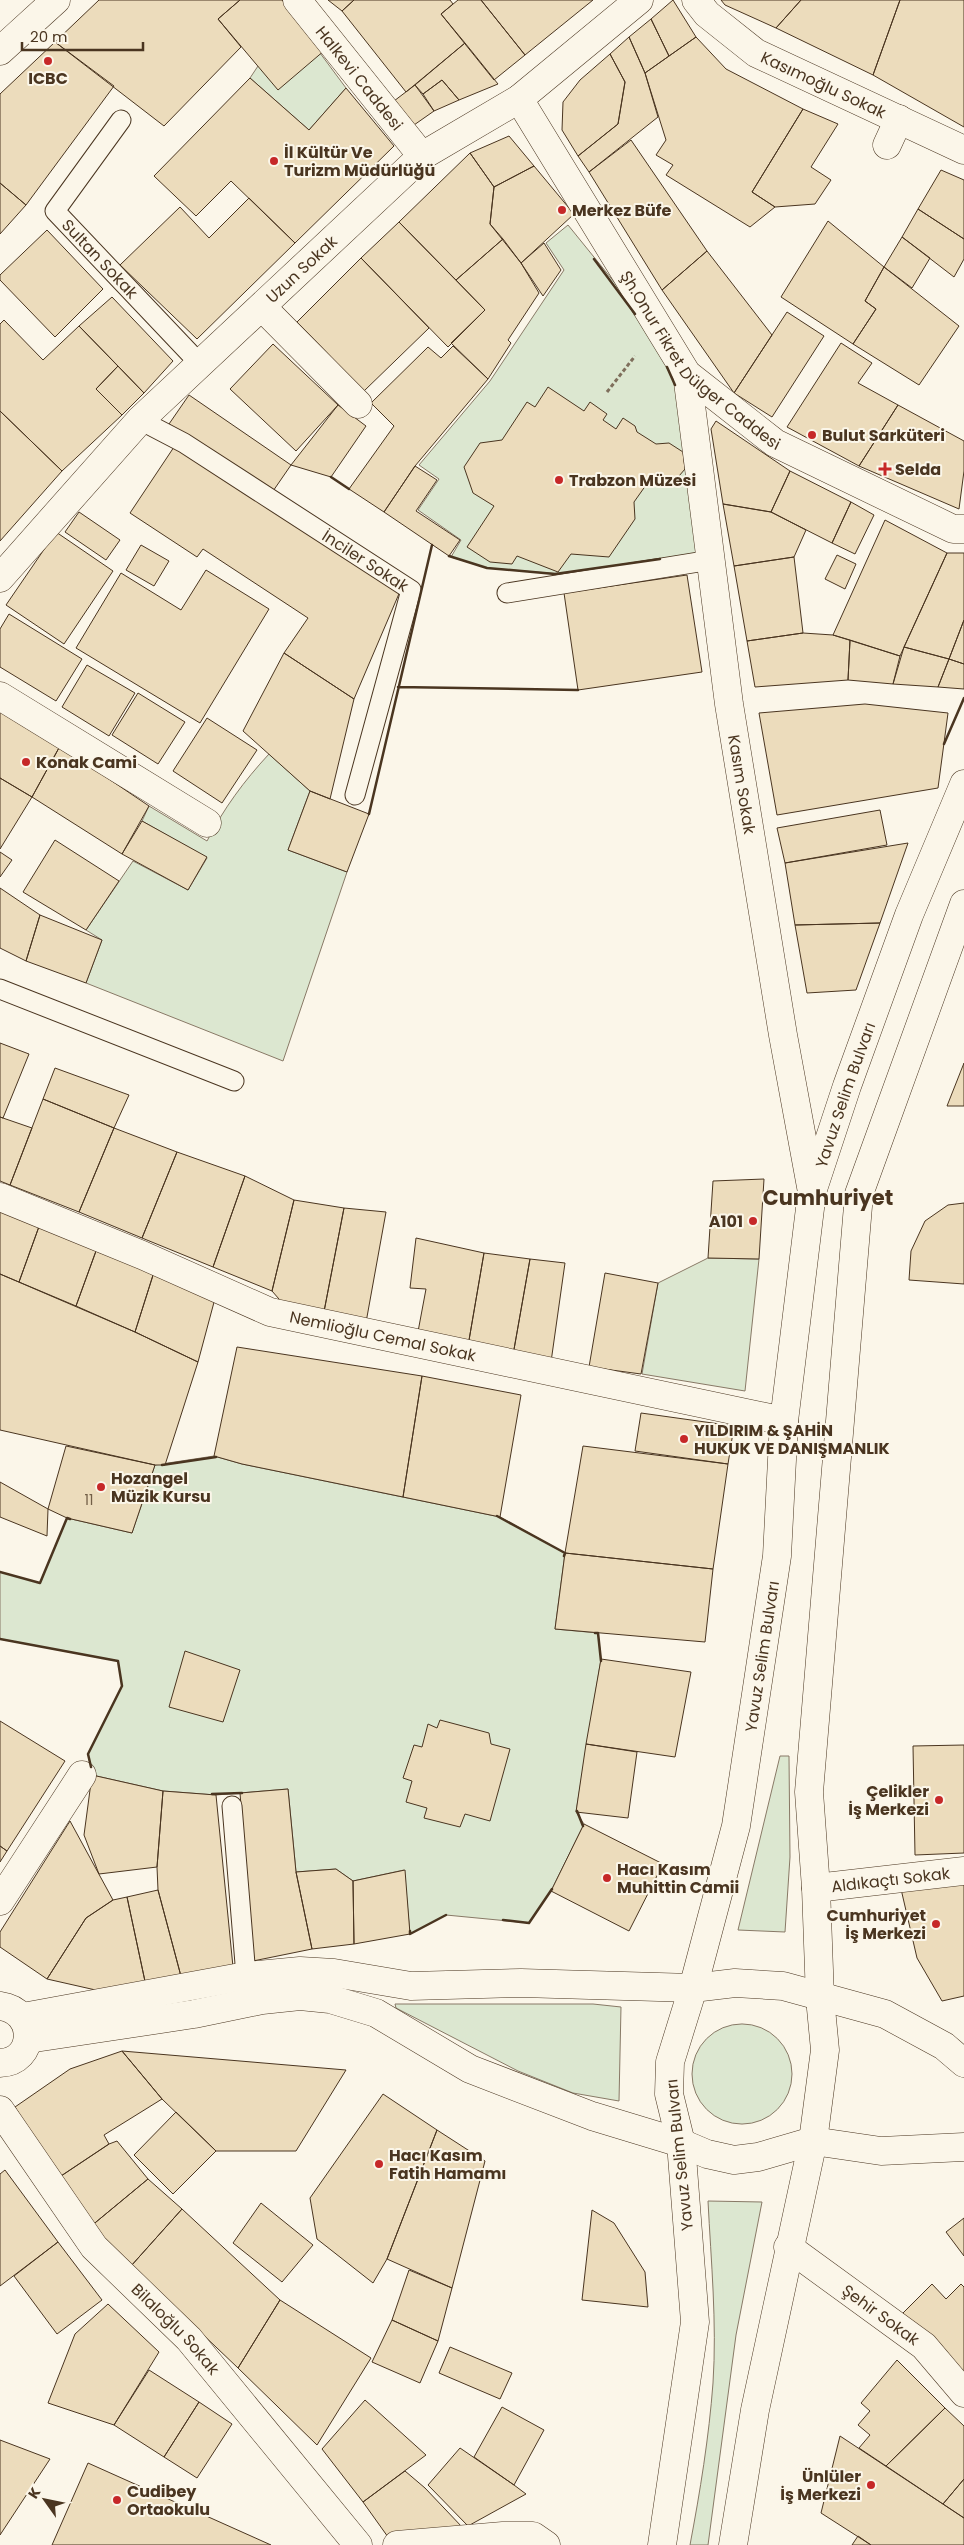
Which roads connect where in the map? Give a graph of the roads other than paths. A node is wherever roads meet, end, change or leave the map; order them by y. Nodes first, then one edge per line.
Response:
1 (56, 0) edge
2 (297, 0) edge
3 (639, 0) edge
4 (696, 0) edge
5 (0, 51) edge
6 (519, 99) junction
7 (899, 119) junction
8 (121, 120) dead end
9 (886, 145) dead end
10 (964, 150) edge
11 (422, 156) junction
12 (262, 307) junction
13 (201, 365) junction
14 (687, 374) junction
15 (358, 404) dead end
16 (140, 420) junction
17 (964, 529) edge
18 (711, 560) junction
19 (0, 578) edge
20 (508, 593) dead end
21 (0, 696) edge
22 (964, 784) edge
23 (355, 794) dead end
24 (207, 823) dead end
25 (964, 904) edge
26 (0, 988) edge
27 (234, 1082) dead end
28 (812, 1192) junction
29 (0, 1197) edge
30 (784, 1421) junction
31 (82, 1775) dead end
32 (232, 1806) dead end
33 (964, 1871) edge
34 (816, 1888) junction
35 (0, 1901) edge
36 (246, 1976) junction
37 (386, 1983) junction
38 (693, 1988) junction
39 (820, 1998) junction
40 (376, 2013) junction
41 (17, 2021) edge
42 (0, 2063) edge
43 (964, 2063) edge
44 (0, 2110) edge
45 (812, 2141) junction
46 (681, 2144) junction
47 (964, 2147) edge
48 (788, 2247) junction
49 (964, 2393) edge
50 (358, 2545) edge
51 (396, 2545) edge
52 (546, 2545) edge
53 (662, 2545) edge
54 (734, 2545) edge

1 - 5 street
2 - 11 street, Halkevi Caddesi
3 - 6 street, Uzun Sokak
4 - 7 street, Kasımoğlu Sokak
6 - 11 street, Uzun Sokak
6 - 14 street, Şh.Onur Fikret Dülger Caddesi
7 - 9 street
7 - 10 street, Kasımoğlu Sokak
8 - 13 lane, Sultan Sokak
11 - 12 street, Uzun Sokak
12 - 13 street, Uzun Sokak
12 - 15 street
13 - 16 street, Uzun Sokak
14 - 17 street, Şh.Onur Fikret Dülger Caddesi
14 - 18 street, Kasım Sokak
16 - 19 street, Uzun Sokak
16 - 23 lane, İnciler Sokak
18 - 20 lane
18 - 28 street, Kasım Sokak
21 - 24 street
22 - 28 street, Yavuz Selim Bulvarı
25 - 34 street
26 - 27 lane
28 - 30 street, Yavuz Selim Bulvarı
29 - 30 street, Nemlioğlu Cemal Sokak
30 - 38 street, Yavuz Selim Bulvarı
31 - 35 street
32 - 36 lane
33 - 34 street, Aldıkaçtı Sokak
34 - 39 street
36 - 37 street
36 - 41 street
37 - 38 street
37 - 40 street
38 - 39 street
38 - 46 street, Yavuz Selim Bulvarı
39 - 43 street
39 - 45 street
40 - 41 street
40 - 46 street
41 - 42 street
44 - 50 street, Bilaloğlu Sokak
45 - 46 street
45 - 47 street
45 - 48 street
46 - 53 street, Yavuz Selim Bulvarı
48 - 49 street, Şehir Sokak
48 - 54 street
51 - 52 street

